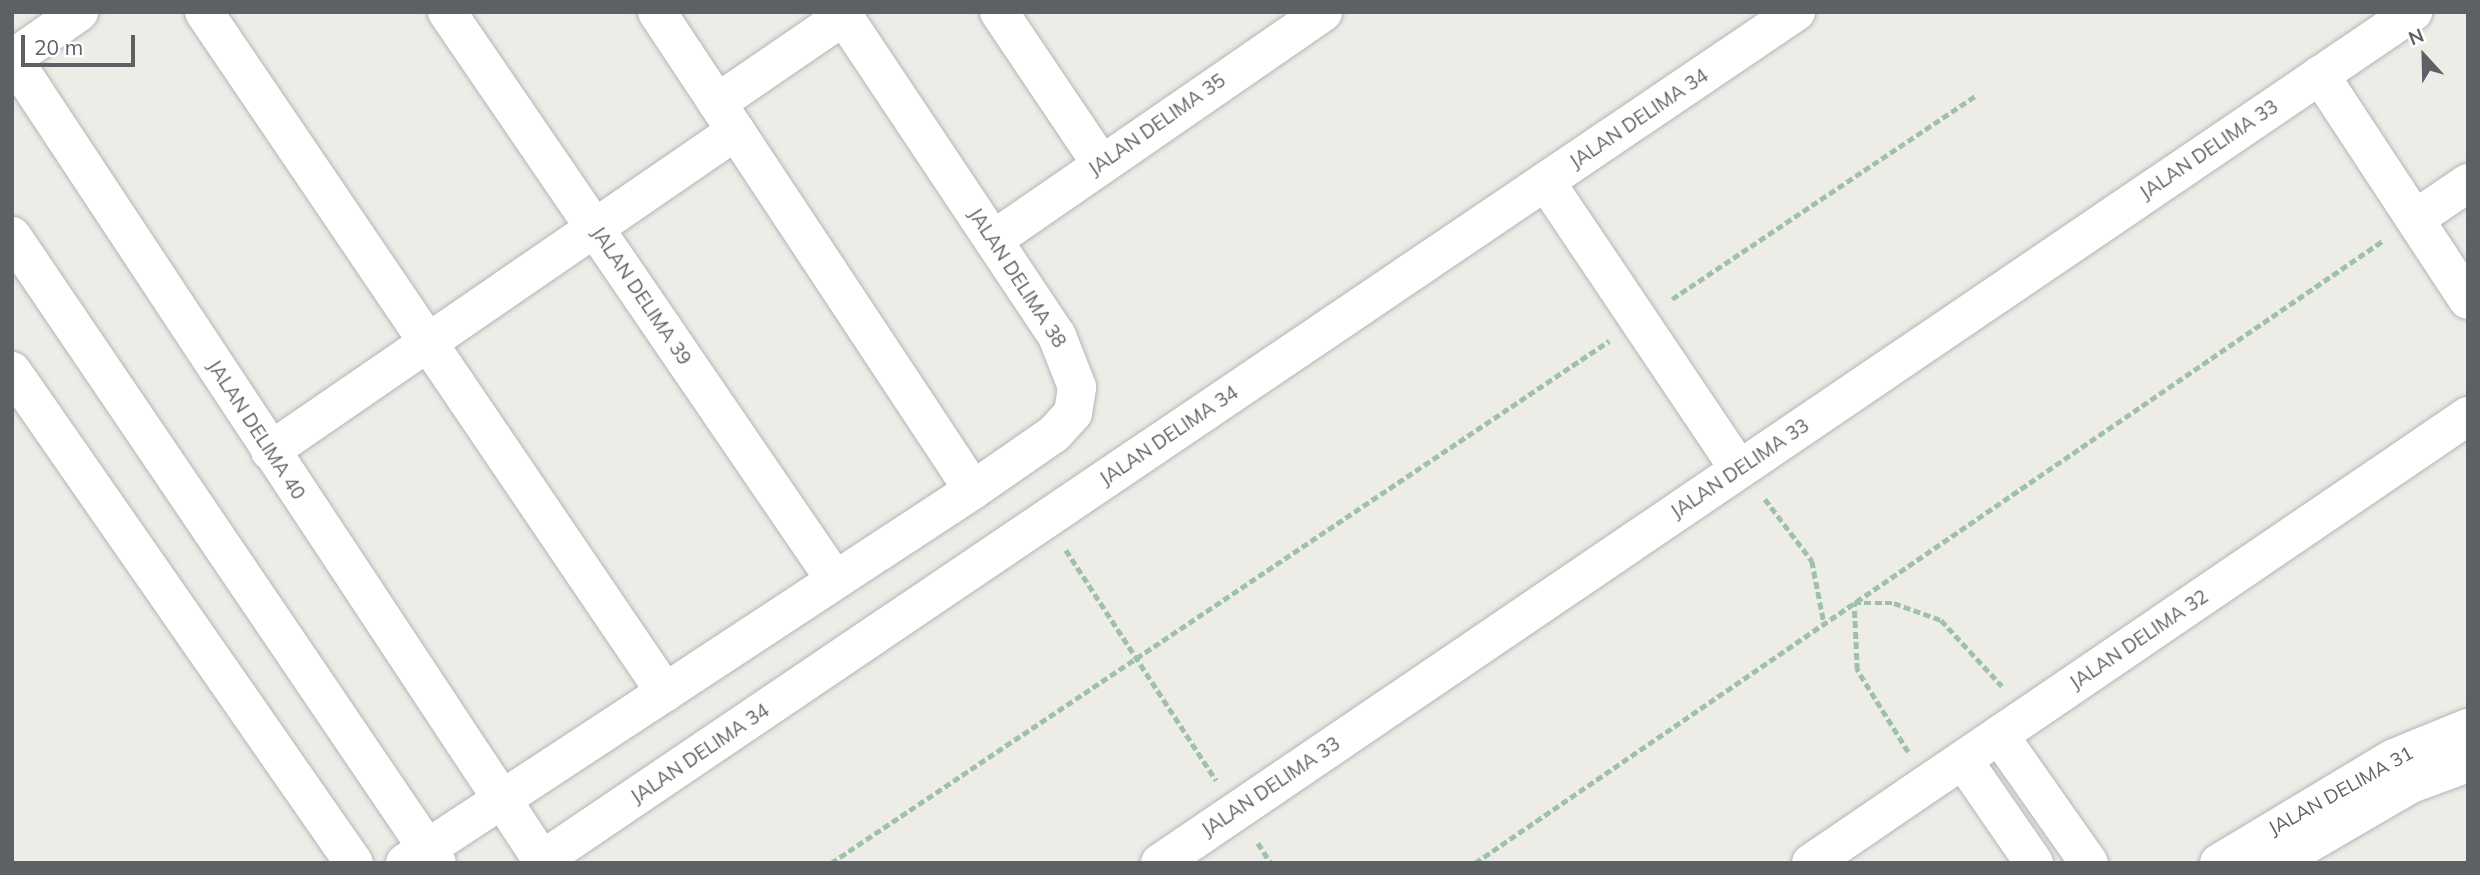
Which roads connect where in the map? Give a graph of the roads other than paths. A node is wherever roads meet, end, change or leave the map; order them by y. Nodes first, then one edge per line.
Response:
1 (79, 12) edge
2 (204, 12) edge
3 (447, 12) edge
4 (657, 12) edge
5 (1322, 12) edge
6 (1797, 12) edge
7 (2413, 12) edge
8 (843, 14) edge
9 (1015, 18) edge
10 (12, 59) edge
11 (2320, 75) junction
12 (727, 117) junction
13 (1101, 164) junction
14 (1546, 182) junction
15 (2468, 183) edge
16 (2415, 219) junction
17 (594, 228) junction
18 (12, 236) edge
19 (993, 240) junction
20 (2468, 300) edge
21 (429, 342) junction
22 (12, 371) edge
23 (2468, 416) edge
24 (271, 451) junction
25 (1739, 469) junction
26 (973, 490) junction
27 (835, 580) junction
28 (665, 692) junction
29 (2013, 725) junction
30 (2468, 728) edge
31 (1963, 760) junction
32 (2468, 763) edge
33 (501, 800) junction
34 (423, 858) edge
35 (543, 862) edge
36 (354, 863) edge
37 (1160, 863) edge
38 (1811, 863) edge
39 (2034, 863) edge
40 (2089, 863) edge
41 (2219, 863) edge
42 (2275, 863) edge

1 - 10 street
2 - 21 street
3 - 17 street, JALAN DELIMA 39
4 - 12 street
5 - 13 street, JALAN DELIMA 35
6 - 14 street, JALAN DELIMA 34
7 - 11 street, JALAN DELIMA 33
8 - 12 street
8 - 19 street, JALAN DELIMA 38
9 - 13 street
10 - 24 street, JALAN DELIMA 40
11 - 16 street
11 - 25 street, JALAN DELIMA 33
12 - 17 street
12 - 26 street
13 - 19 street, JALAN DELIMA 35
14 - 25 street
14 - 35 street, JALAN DELIMA 34
15 - 16 street
16 - 20 street
17 - 21 street
17 - 27 street, JALAN DELIMA 39
18 - 34 street
19 - 26 street, JALAN DELIMA 38
21 - 24 street
21 - 28 street
22 - 36 street
23 - 29 street, JALAN DELIMA 32
24 - 33 street, JALAN DELIMA 40
25 - 37 street, JALAN DELIMA 33
26 - 27 street, JALAN DELIMA 38
27 - 28 street, JALAN DELIMA 38
28 - 33 street, JALAN DELIMA 38
29 - 31 street, JALAN DELIMA 32
29 - 40 street
30 - 41 street, JALAN DELIMA 31
31 - 38 street, JALAN DELIMA 32
31 - 39 street
32 - 42 street, JALAN DELIMA 31
33 - 34 street, JALAN DELIMA 38
33 - 35 street, JALAN DELIMA 40

